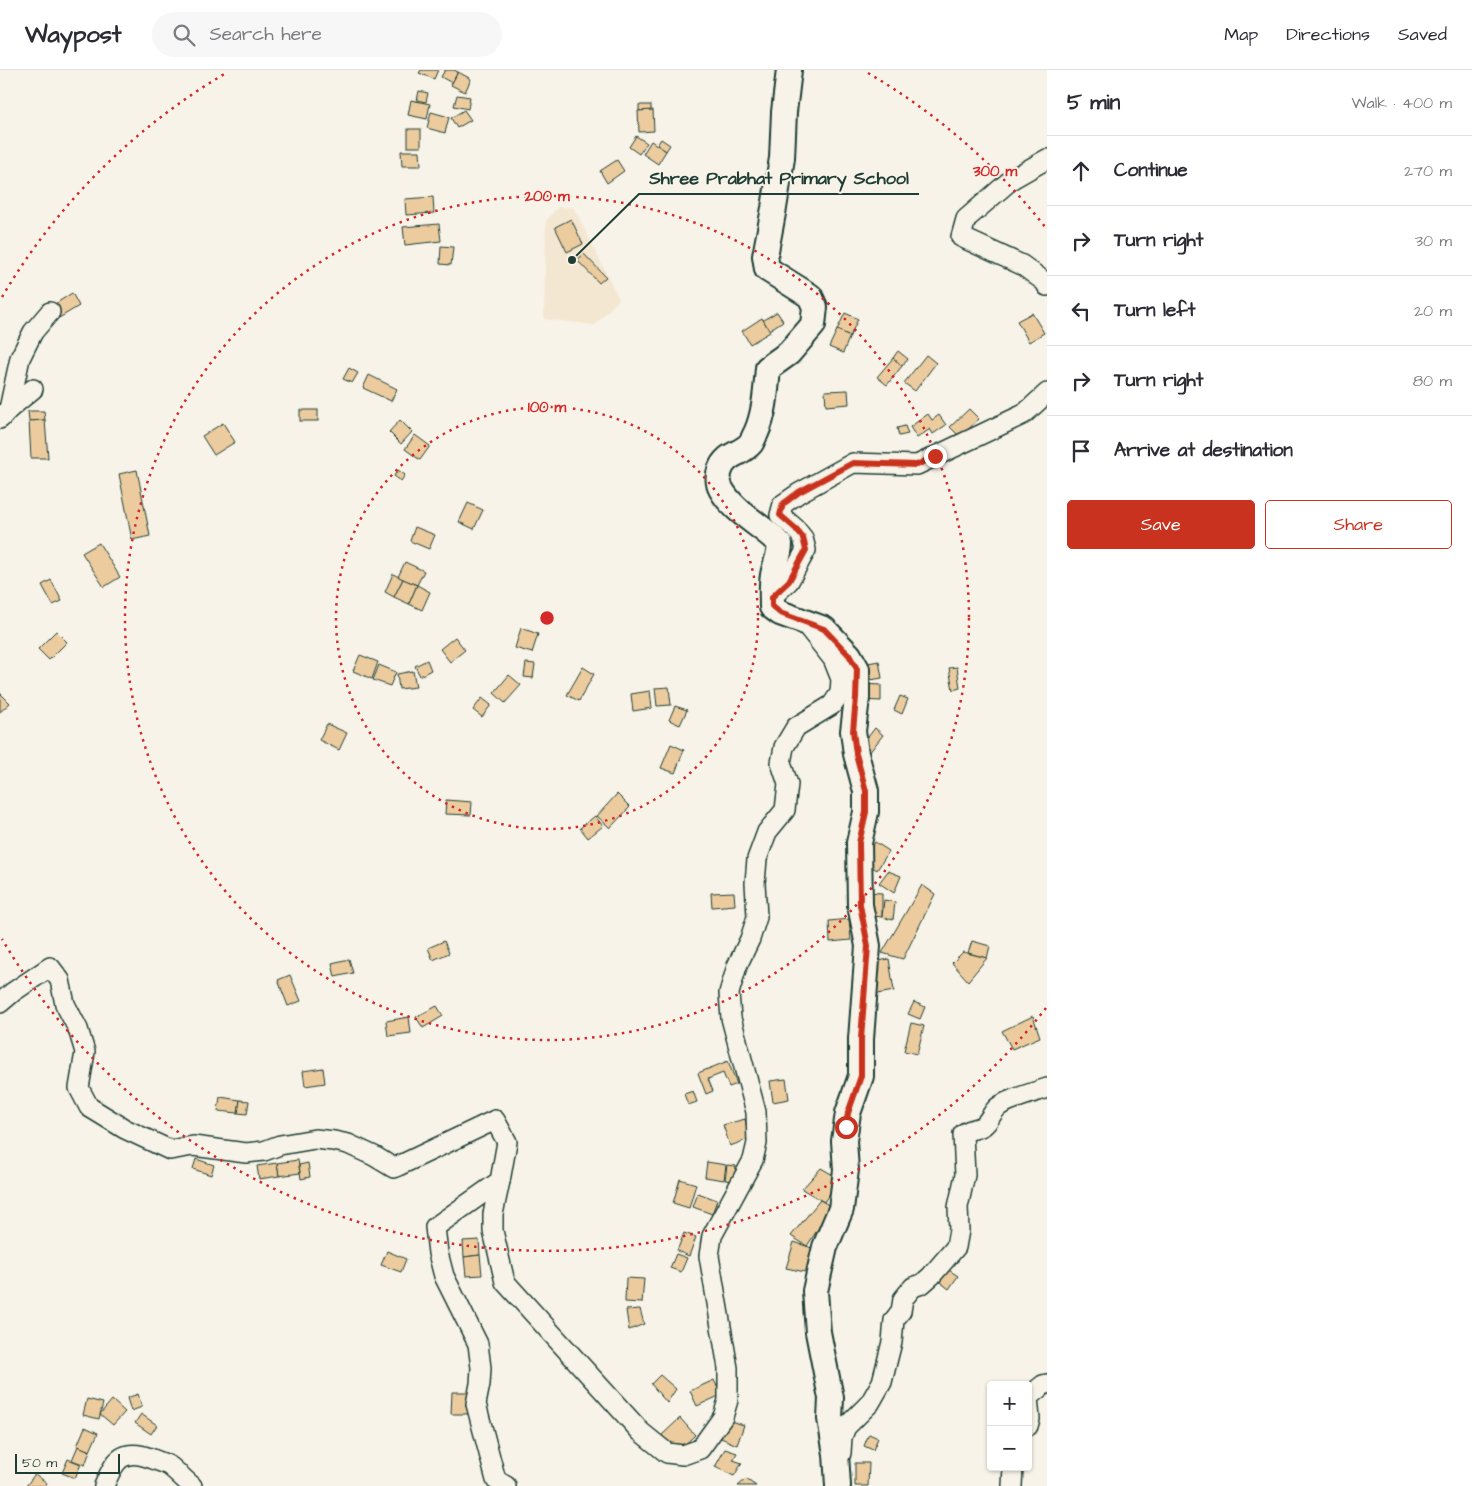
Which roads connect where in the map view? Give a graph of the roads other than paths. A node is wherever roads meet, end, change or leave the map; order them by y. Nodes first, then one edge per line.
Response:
1 (789, 70) edge
2 (1047, 160) edge
3 (1047, 286) edge
4 (50, 312) dead end
5 (32, 389) dead end
6 (1047, 393) edge
7 (5, 414) edge
8 (772, 597) junction
9 (803, 622) junction
10 (0, 1003) edge
11 (1047, 1088) edge
12 (500, 1182) junction
13 (1047, 1384) edge
14 (1032, 1394) edge
15 (836, 1454) junction
16 (1013, 1471) edge
17 (104, 1486) edge
18 (192, 1486) edge
19 (506, 1486) edge
20 (838, 1486) edge
21 (1012, 1486) edge

1 - 8 main road
2 - 3 street
4 - 7 street
5 - 7 street
6 - 8 street
8 - 9 main road
9 - 12 street
9 - 15 main road
10 - 12 street
11 - 15 street
12 - 19 street
13 - 14 street
15 - 20 main road
16 - 21 street
17 - 18 street

